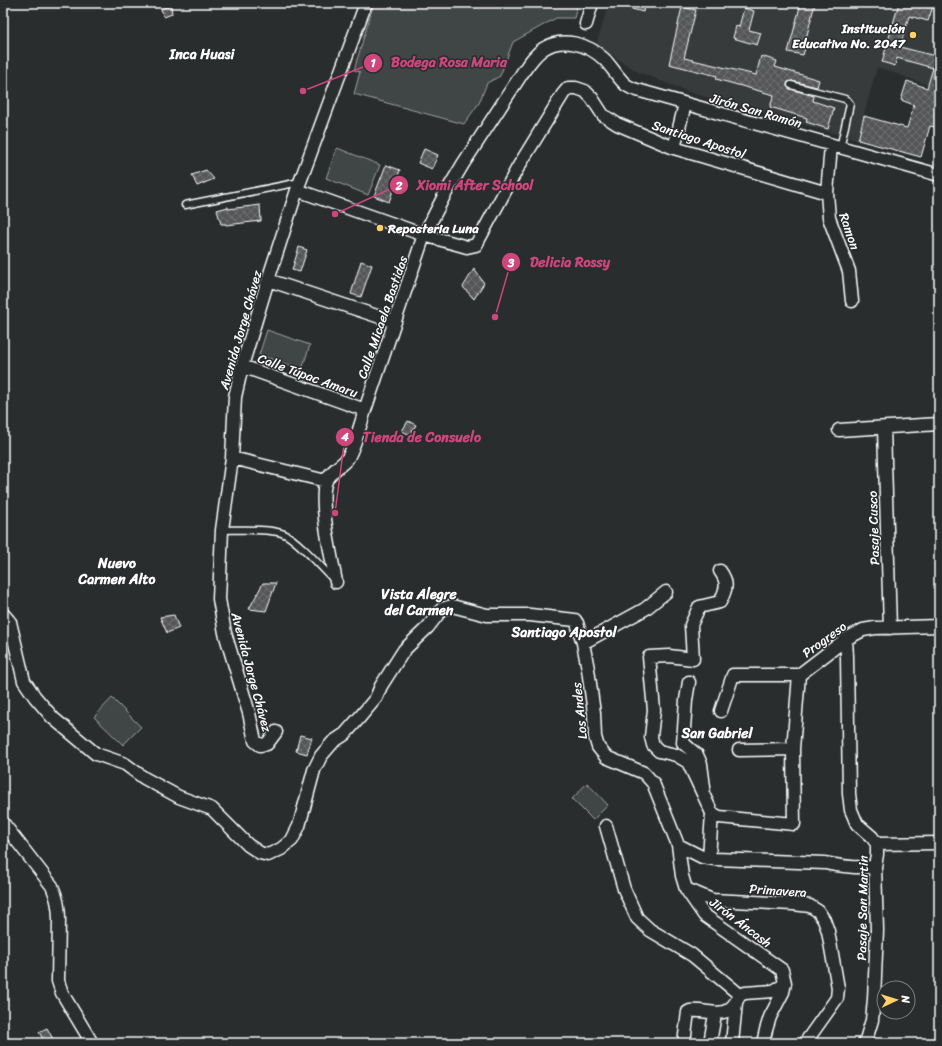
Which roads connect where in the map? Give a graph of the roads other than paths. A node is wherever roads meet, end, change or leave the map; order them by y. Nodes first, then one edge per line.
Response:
1 (366, 3) edge
2 (592, 3) edge
3 (586, 24) dead end
4 (580, 45) joint
5 (792, 85) dead end
6 (685, 104) junction
7 (835, 146) junction
8 (674, 148) junction
9 (939, 175) edge
10 (298, 186) junction
11 (828, 193) junction
12 (185, 205) dead end
13 (424, 235) junction
14 (268, 280) junction
15 (852, 301) dead end
16 (395, 322) junction
17 (242, 366) junction
18 (365, 410) junction
19 (939, 424) edge
20 (884, 428) junction
21 (839, 430) dead end
22 (232, 458) junction
23 (326, 481) junction
24 (222, 530) junction
25 (720, 571) dead end
26 (336, 582) joint
27 (666, 592) dead end
28 (3, 614) edge
29 (939, 626) edge
30 (890, 628) junction
31 (846, 639) junction
32 (583, 643) junction
33 (799, 675) junction
34 (689, 682) dead end
35 (721, 711) dead end
36 (276, 732) dead end
37 (739, 750) dead end
38 (793, 750) junction
39 (709, 808) junction
40 (3, 823) edge
41 (606, 826) dead end
42 (939, 843) edge
43 (877, 844) junction
44 (678, 845) junction
45 (709, 858) junction
46 (875, 867) junction
47 (686, 889) junction
48 (784, 984) junction
49 (741, 997) junction
50 (715, 1014) junction
51 (92, 1043) edge
52 (684, 1043) edge
53 (710, 1043) edge
54 (732, 1043) edge
55 (764, 1043) edge
56 (805, 1043) edge
57 (865, 1043) edge

1 - 10 street, Avenida Jorge Chávez
2 - 3 street
4 - 6 street, Jirón San Ramón
4 - 13 street, Calle Micaela Bastidas
5 - 7 lane
6 - 7 street, Jirón San Ramón
6 - 8 street
7 - 9 street, Jirón San Ramón
7 - 11 street, Ramon
8 - 11 street, Santiago Apostol
8 - 13 street, Santiago Apostol
10 - 12 lane
10 - 13 street
10 - 14 street, Avenida Jorge Chávez
11 - 15 street, Ramon
13 - 16 street, Calle Micaela Bastidas
14 - 16 street
14 - 17 street, Avenida Jorge Chávez
16 - 18 street, Calle Micaela Bastidas
17 - 18 street, Calle Túpac Amaru
17 - 22 street, Avenida Jorge Chávez
18 - 23 street, Calle Micaela Bastidas
19 - 20 street
20 - 21 street
20 - 30 street, Pasaje Cusco
22 - 23 street
22 - 24 street, Avenida Jorge Chávez
23 - 26 street
24 - 26 lane
24 - 36 street, Avenida Jorge Chávez
25 - 39 street
27 - 32 street
28 - 32 street, Los Andes
29 - 30 street, Progreso
30 - 31 street, Progreso
31 - 33 street, Progreso
31 - 43 street, Pasaje San Martin
32 - 44 street, Los Andes
33 - 35 street
33 - 38 street
34 - 39 street
37 - 38 street
38 - 39 street
39 - 45 street
40 - 51 street
41 - 49 street
42 - 43 street
43 - 46 street, Pasaje San Martin
44 - 45 street
44 - 47 street, Jirón Áncash
45 - 46 street
46 - 57 street, Pasaje San Martin
47 - 48 street, Jirón Áncash
47 - 56 street, Primavera
48 - 49 street
48 - 55 street
49 - 50 street
49 - 54 street
50 - 52 street
50 - 53 street

